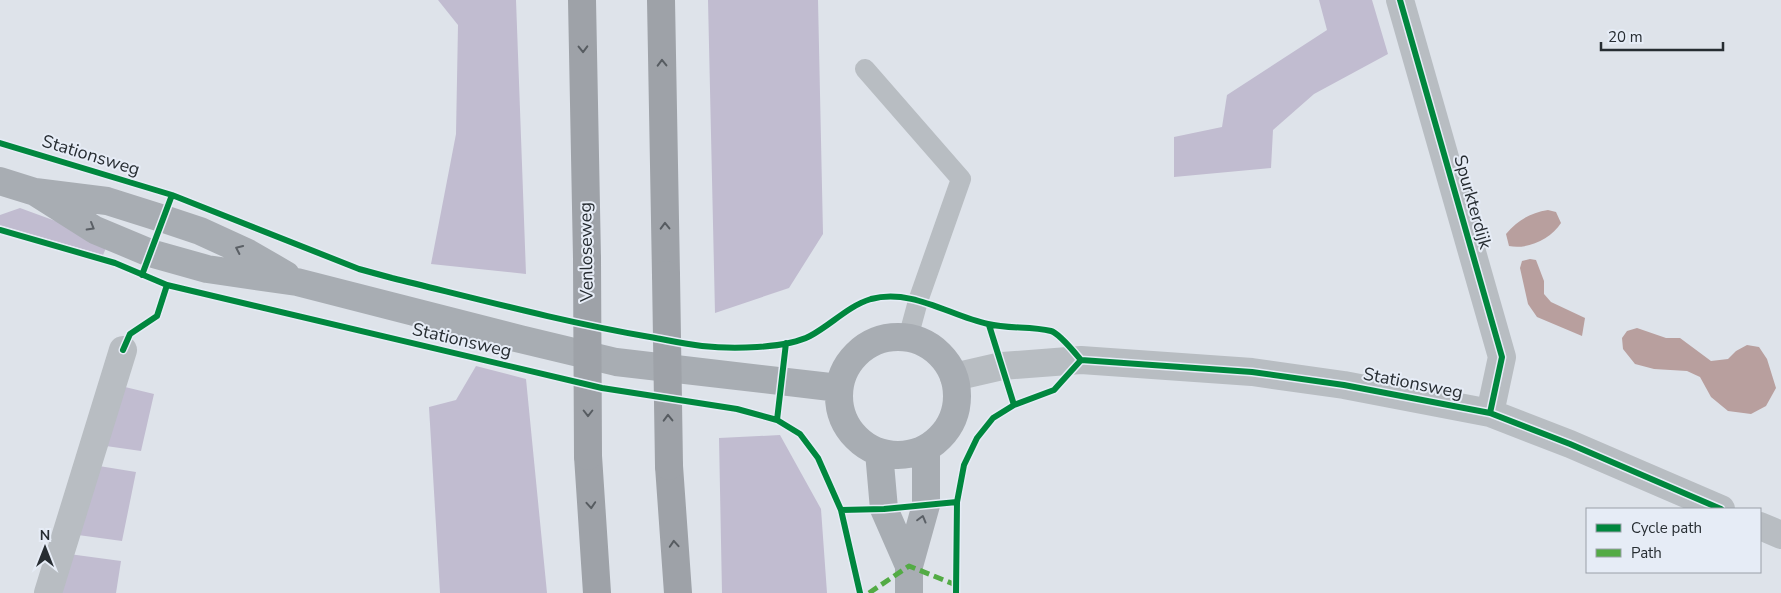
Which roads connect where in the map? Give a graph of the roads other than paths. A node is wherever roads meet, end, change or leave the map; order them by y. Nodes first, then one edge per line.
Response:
1 (582, 0) edge
2 (660, 0) edge
3 (1400, 0) edge
4 (865, 69) dead end
5 (1, 182) edge
6 (35, 192) junction
7 (297, 282) junction
8 (908, 338) junction
9 (123, 350) dead end
10 (954, 377) junction
11 (839, 388) junction
12 (1490, 413) junction
13 (926, 448) junction
14 (879, 452) junction
15 (1719, 508) edge
16 (1761, 526) edge
17 (1781, 535) edge
18 (909, 566) junction
19 (48, 593) edge
20 (597, 593) edge
21 (678, 593) edge
22 (909, 593) edge

1 -> 20 highway, Venloseweg, bridge
21 -> 2 highway, bridge
3 - 12 street, Spurkterdijk
4 - 8 lane
5 - 6 main road, Stationsweg
7 -> 6 main road, Stationsweg
6 -> 7 main road, Stationsweg
7 - 11 main road, Stationsweg
8 - 10 main road
8 - 11 main road
9 - 19 street
10 - 12 street, Stationsweg
10 - 13 main road
11 - 14 main road
12 - 15 street, Stationsweg
13 - 14 main road
18 -> 13 main road
14 - 18 main road
16 - 17 street
18 - 22 main road

